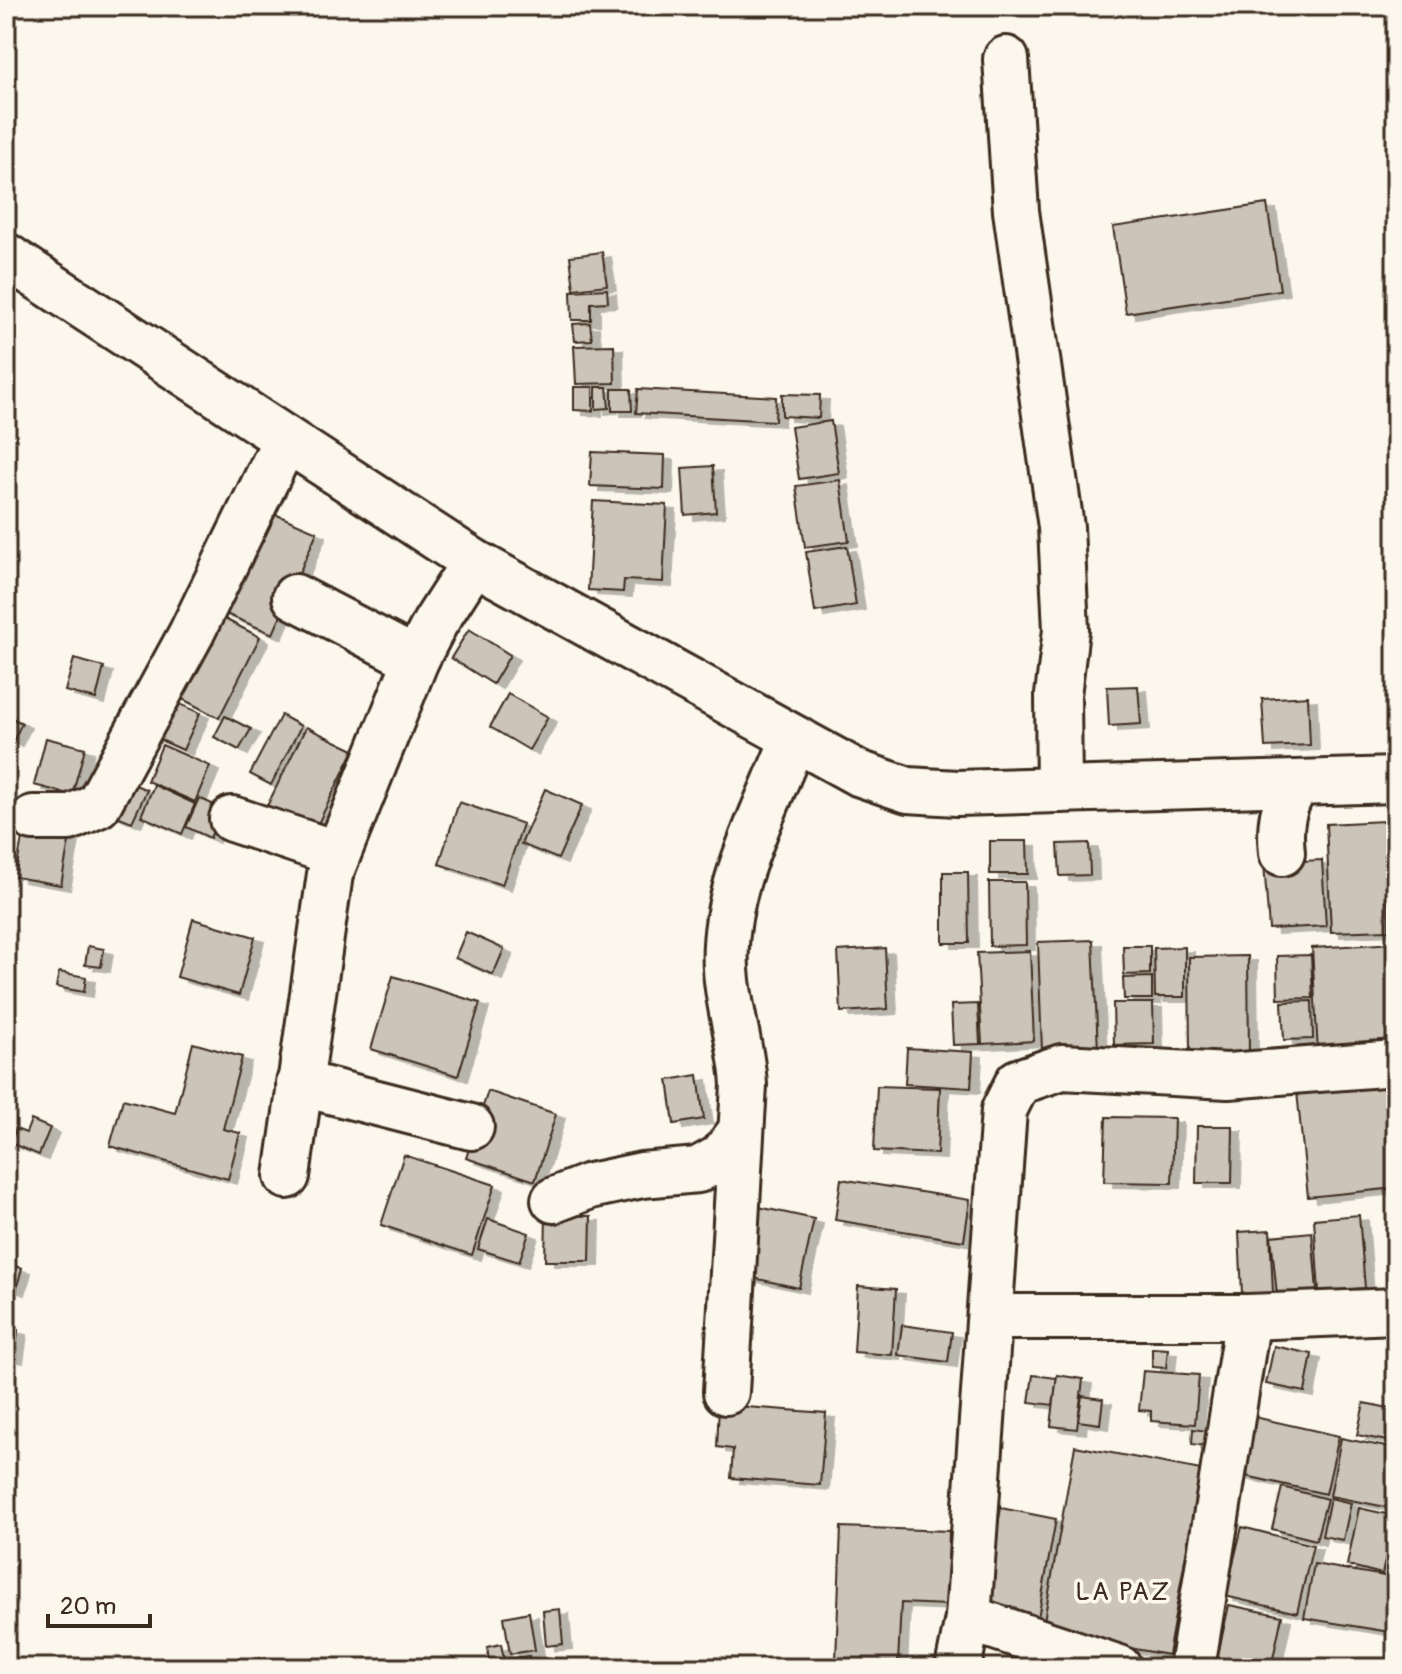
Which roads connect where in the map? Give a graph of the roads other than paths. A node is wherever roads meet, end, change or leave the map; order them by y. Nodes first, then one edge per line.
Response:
1 (1006, 59) dead end
2 (6, 256) edge
3 (285, 441) junction
4 (474, 562) junction
5 (295, 597) dead end
6 (416, 660) junction
7 (793, 740) junction
8 (1396, 780) edge
9 (1297, 783) junction
10 (1059, 790) junction
11 (33, 818) dead end
12 (232, 819) dead end
13 (1282, 853) dead end
14 (338, 854) junction
15 (1396, 1063) edge
16 (299, 1083) junction
17 (471, 1127) dead end
18 (740, 1132) junction
19 (287, 1176) dead end
20 (554, 1200) dead end
21 (1396, 1311) edge
22 (991, 1317) junction
23 (1248, 1317) junction
24 (726, 1392) dead end
25 (968, 1618) junction
26 (958, 1668) edge
27 (1119, 1668) edge
28 (1192, 1668) edge

1 - 10 street
2 - 3 street
3 - 4 street
3 - 11 street
4 - 6 street
4 - 7 street
5 - 6 street
6 - 14 street
7 - 10 street
7 - 18 street
8 - 9 street
9 - 10 street
9 - 13 street
12 - 14 street
14 - 16 street
15 - 22 street
16 - 17 street
16 - 19 street
18 - 20 street
18 - 24 street
21 - 23 street
22 - 23 street
22 - 25 street
23 - 28 street
25 - 26 street
25 - 27 street

